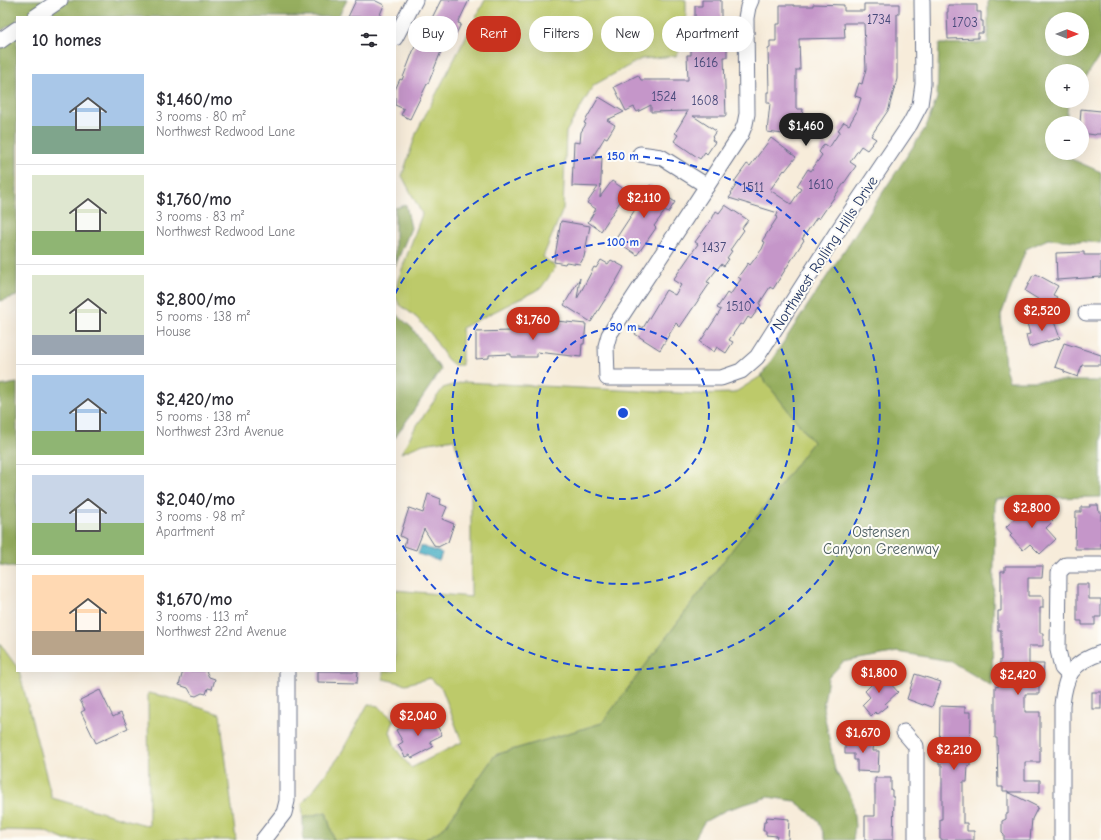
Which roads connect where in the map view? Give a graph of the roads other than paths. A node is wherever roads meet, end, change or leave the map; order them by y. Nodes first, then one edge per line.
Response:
1 (60, 0) edge
2 (415, 0) edge
3 (751, 0) edge
4 (922, 0) edge
5 (36, 16) edge
6 (16, 30) edge
7 (396, 36) edge
8 (0, 41) edge
9 (640, 154) dead end
10 (707, 186) junction
11 (1101, 565) edge
12 (1101, 653) edge
13 (287, 672) edge
14 (1068, 676) junction
15 (904, 732) dead end
16 (263, 840) edge
17 (916, 840) edge
18 (1062, 840) edge

1 - 5 street
2 - 7 street
3 - 10 street
4 - 10 street, Northwest Rolling Hills Drive
6 - 8 street
9 - 10 street
11 - 14 street
12 - 14 street
13 - 16 street
14 - 18 street
15 - 17 street

